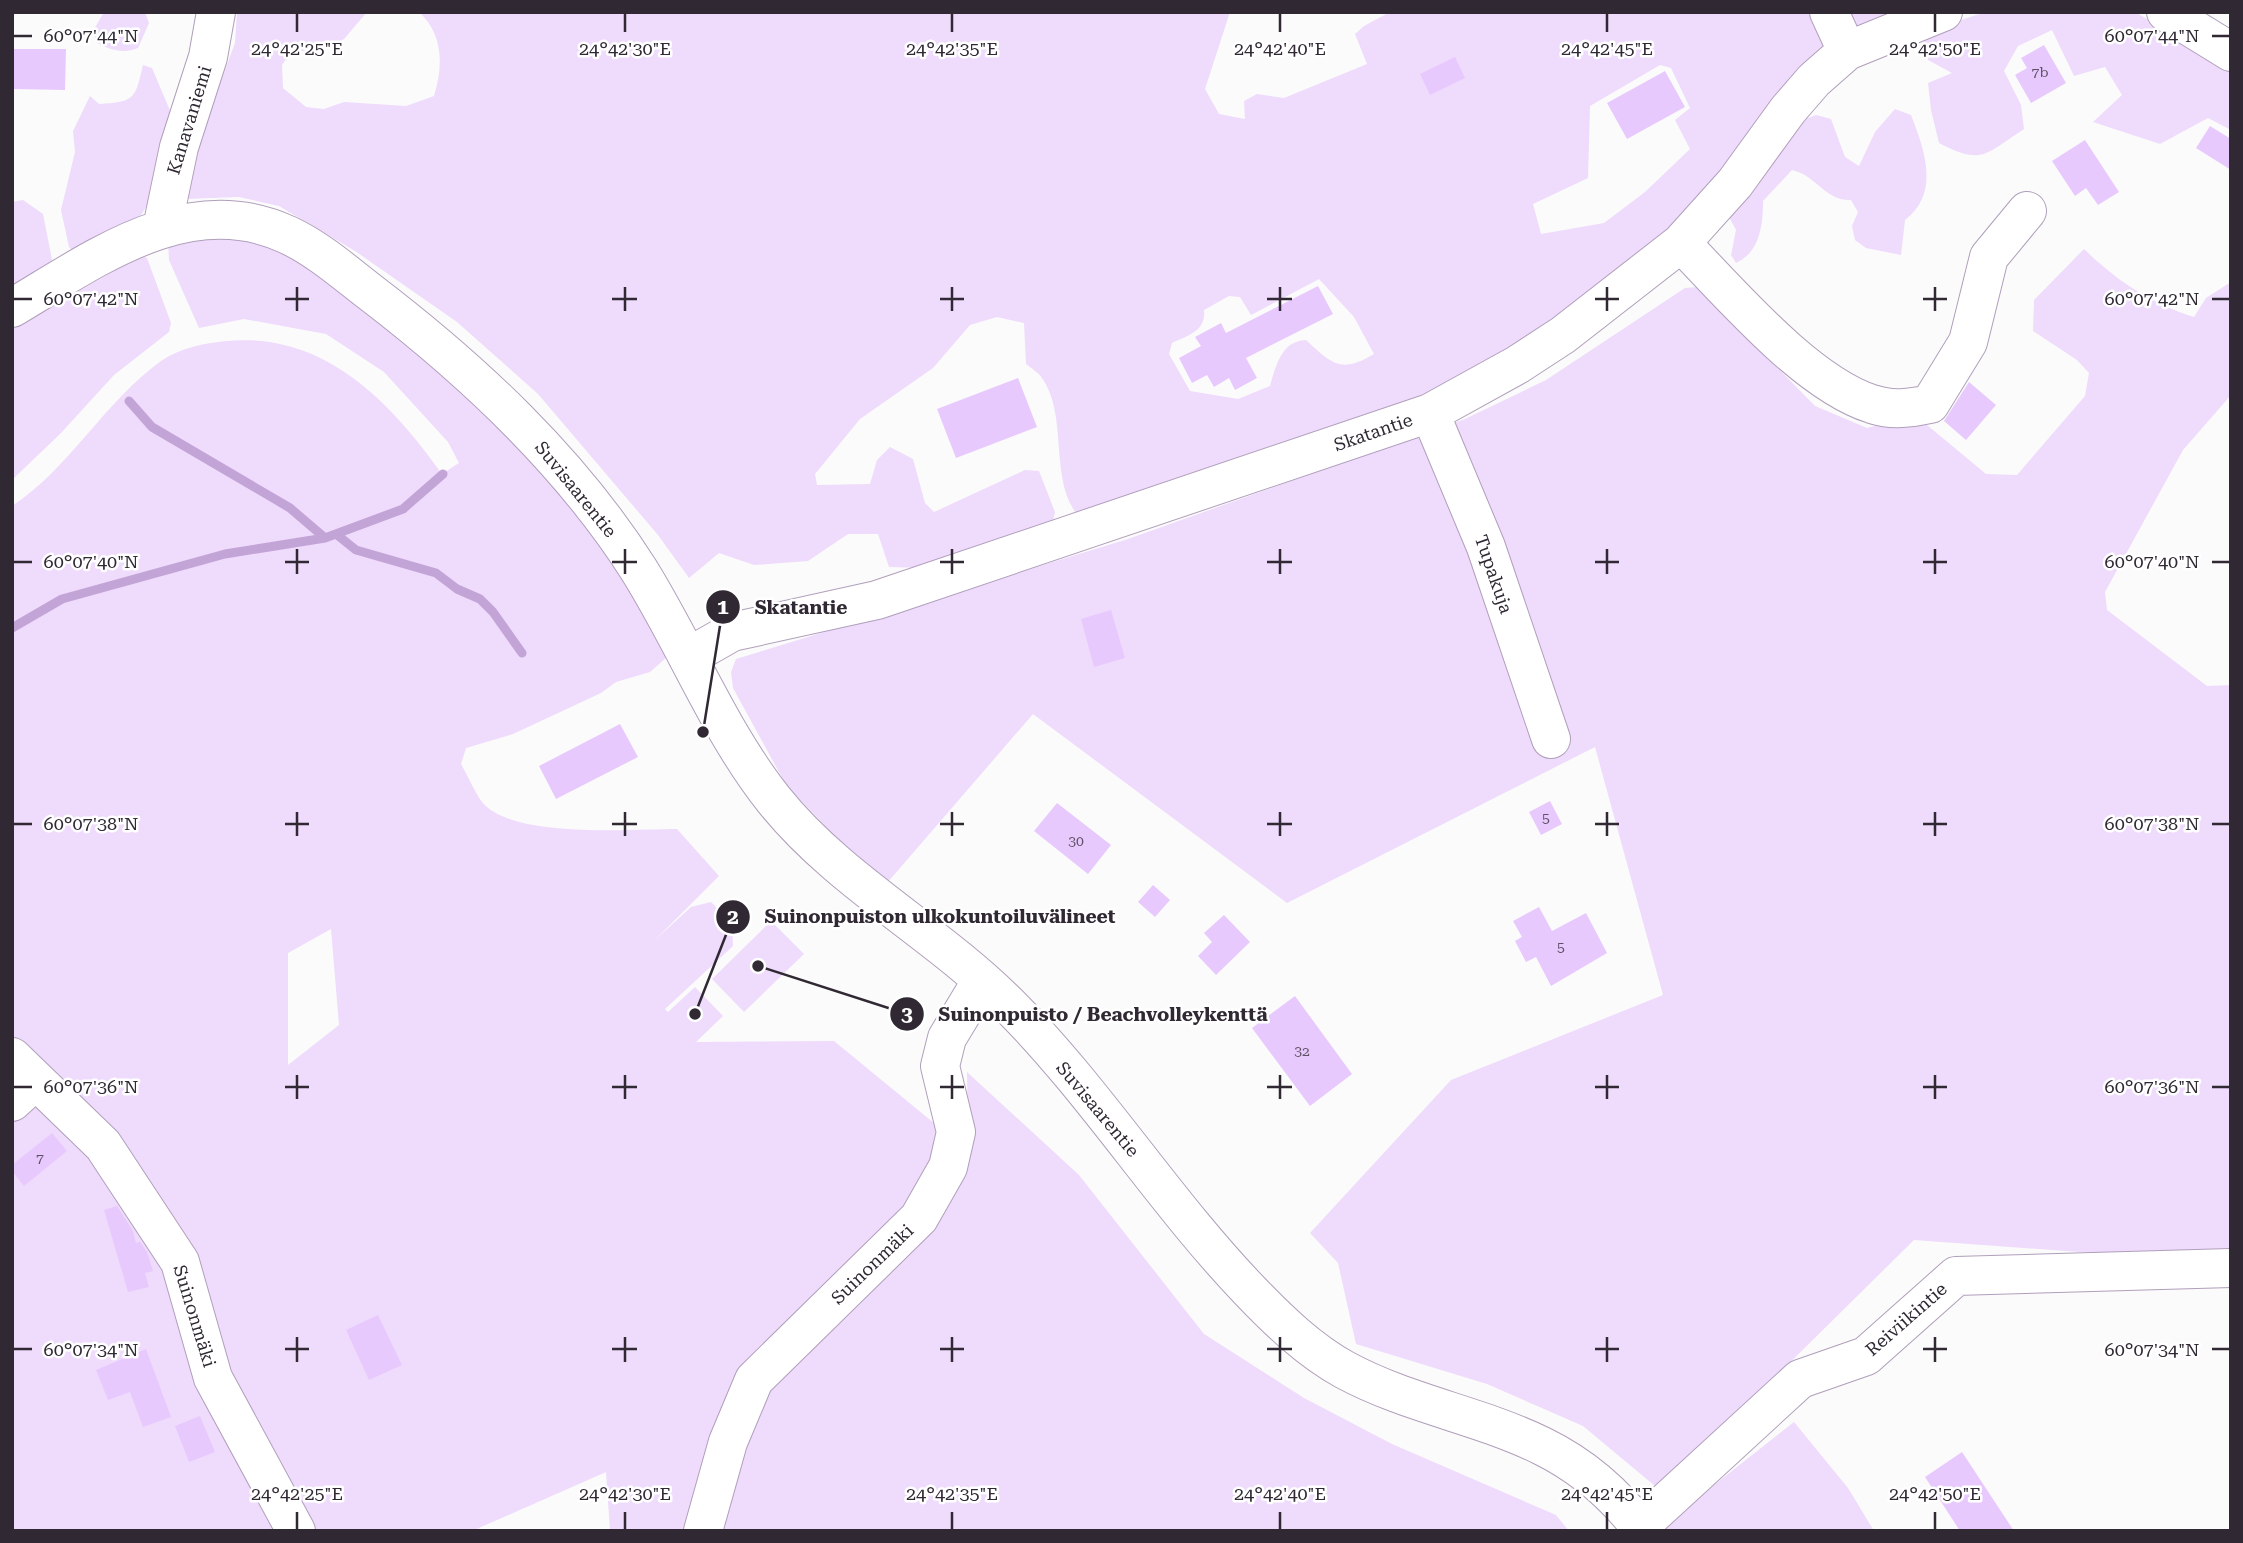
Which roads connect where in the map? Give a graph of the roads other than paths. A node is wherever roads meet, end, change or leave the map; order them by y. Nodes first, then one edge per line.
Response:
1 (216, 12) edge
2 (1829, 12) edge
3 (1943, 12) edge
4 (2166, 12) edge
5 (1847, 51) junction
6 (2231, 52) edge
7 (2026, 211) dead end
8 (162, 228) junction
9 (1681, 243) junction
10 (12, 308) edge
11 (1430, 412) junction
12 (690, 656) junction
13 (1551, 739) dead end
14 (982, 980) junction
15 (20, 1079) edge
16 (2231, 1268) edge
17 (1641, 1528) edge
18 (296, 1531) edge
19 (703, 1531) edge

1 - 8 street, Kanavaniemi
2 - 5 street
3 - 5 street, Skatantie
4 - 6 street
5 - 9 street, Skatantie
7 - 9 street
8 - 10 street, Suvisaarentie
8 - 12 street, Suvisaarentie
9 - 11 street, Skatantie
11 - 12 street, Skatantie
11 - 13 street, Tupakuja
12 - 14 street, Suvisaarentie
14 - 17 street, Suvisaarentie
14 - 19 street, Suinonmäki
15 - 18 street, Suinonmäki
16 - 17 street, Reiviikintie

